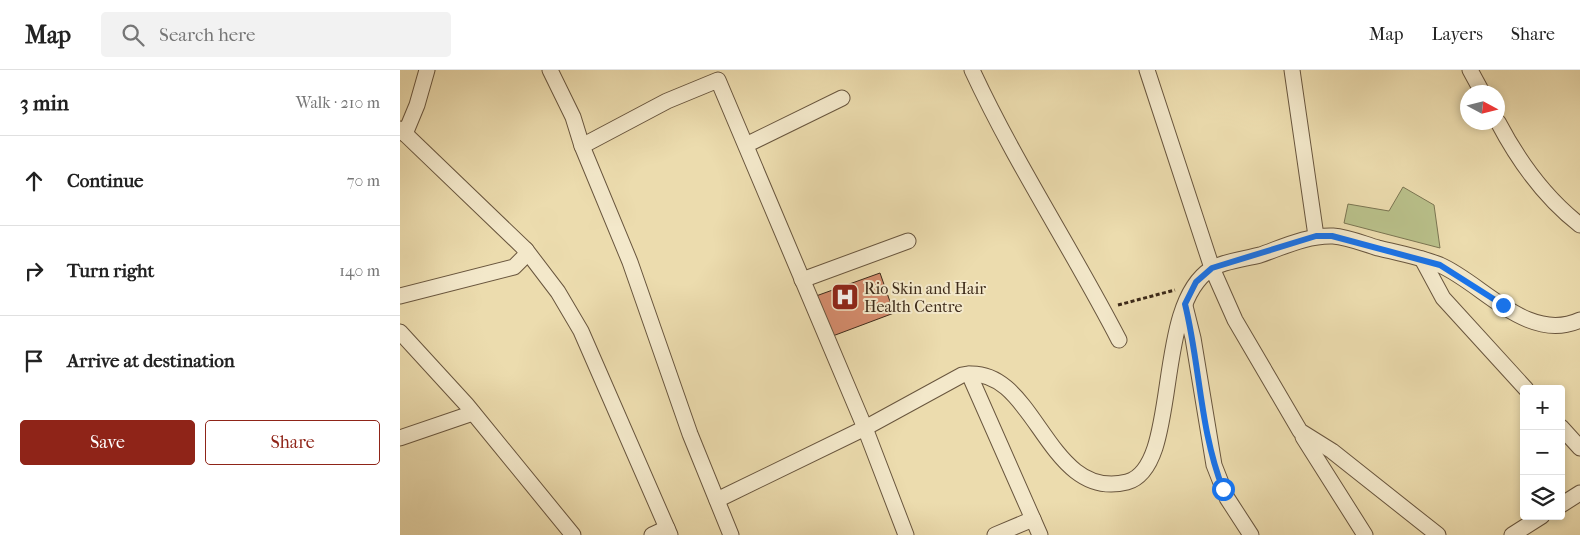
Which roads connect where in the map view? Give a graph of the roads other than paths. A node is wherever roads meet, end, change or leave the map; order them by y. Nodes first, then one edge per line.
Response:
1 (427, 70) edge
2 (550, 70) edge
3 (972, 70) edge
4 (1147, 70) edge
5 (1292, 70) edge
6 (1470, 70) edge
7 (716, 75) edge
8 (1478, 85) edge
9 (842, 98) dead end
10 (1502, 130) edge
11 (404, 137) edge
12 (746, 145) junction
13 (582, 146) junction
14 (1580, 225) edge
15 (1316, 236) junction
16 (908, 241) dead end
17 (526, 250) junction
18 (1422, 260) junction
19 (1212, 268) junction
20 (802, 280) junction
21 (400, 296) edge
22 (1187, 298) junction
23 (1580, 320) edge
24 (400, 332) edge
25 (1119, 340) dead end
26 (969, 374) junction
27 (1522, 385) edge
28 (472, 413) junction
29 (864, 428) junction
30 (1564, 430) edge
31 (1300, 431) junction
32 (400, 438) edge
33 (1580, 448) edge
34 (1580, 493) edge
35 (718, 500) junction
36 (1565, 502) edge
37 (1033, 519) junction
38 (1536, 520) edge
39 (668, 531) edge
40 (573, 535) edge
41 (652, 535) edge
42 (731, 535) edge
43 (906, 535) edge
44 (995, 535) edge
45 (1040, 535) edge
46 (1251, 535) edge
47 (1365, 535) edge
48 (1438, 535) edge
49 (1512, 535) edge

1 - 11 street
2 - 13 street
3 - 25 street
4 - 19 street
5 - 15 street
6 - 8 street
7 - 12 street
7 - 13 street
9 - 12 street
10 - 14 street
11 - 17 street
12 - 20 street
13 - 35 street
15 - 18 street
15 - 19 street
16 - 20 street
17 - 21 street
17 - 39 street
18 - 23 street
18 - 27 street
19 - 22 street
19 - 31 street
20 - 29 street
22 - 26 street
22 - 46 street
24 - 28 street
26 - 29 street
26 - 37 street
28 - 32 street
28 - 40 street
29 - 35 street
29 - 43 street
30 - 33 street
31 - 47 street
31 - 48 street
34 - 36 street
35 - 42 street
37 - 44 street
37 - 45 street
38 - 49 street
39 - 41 street

